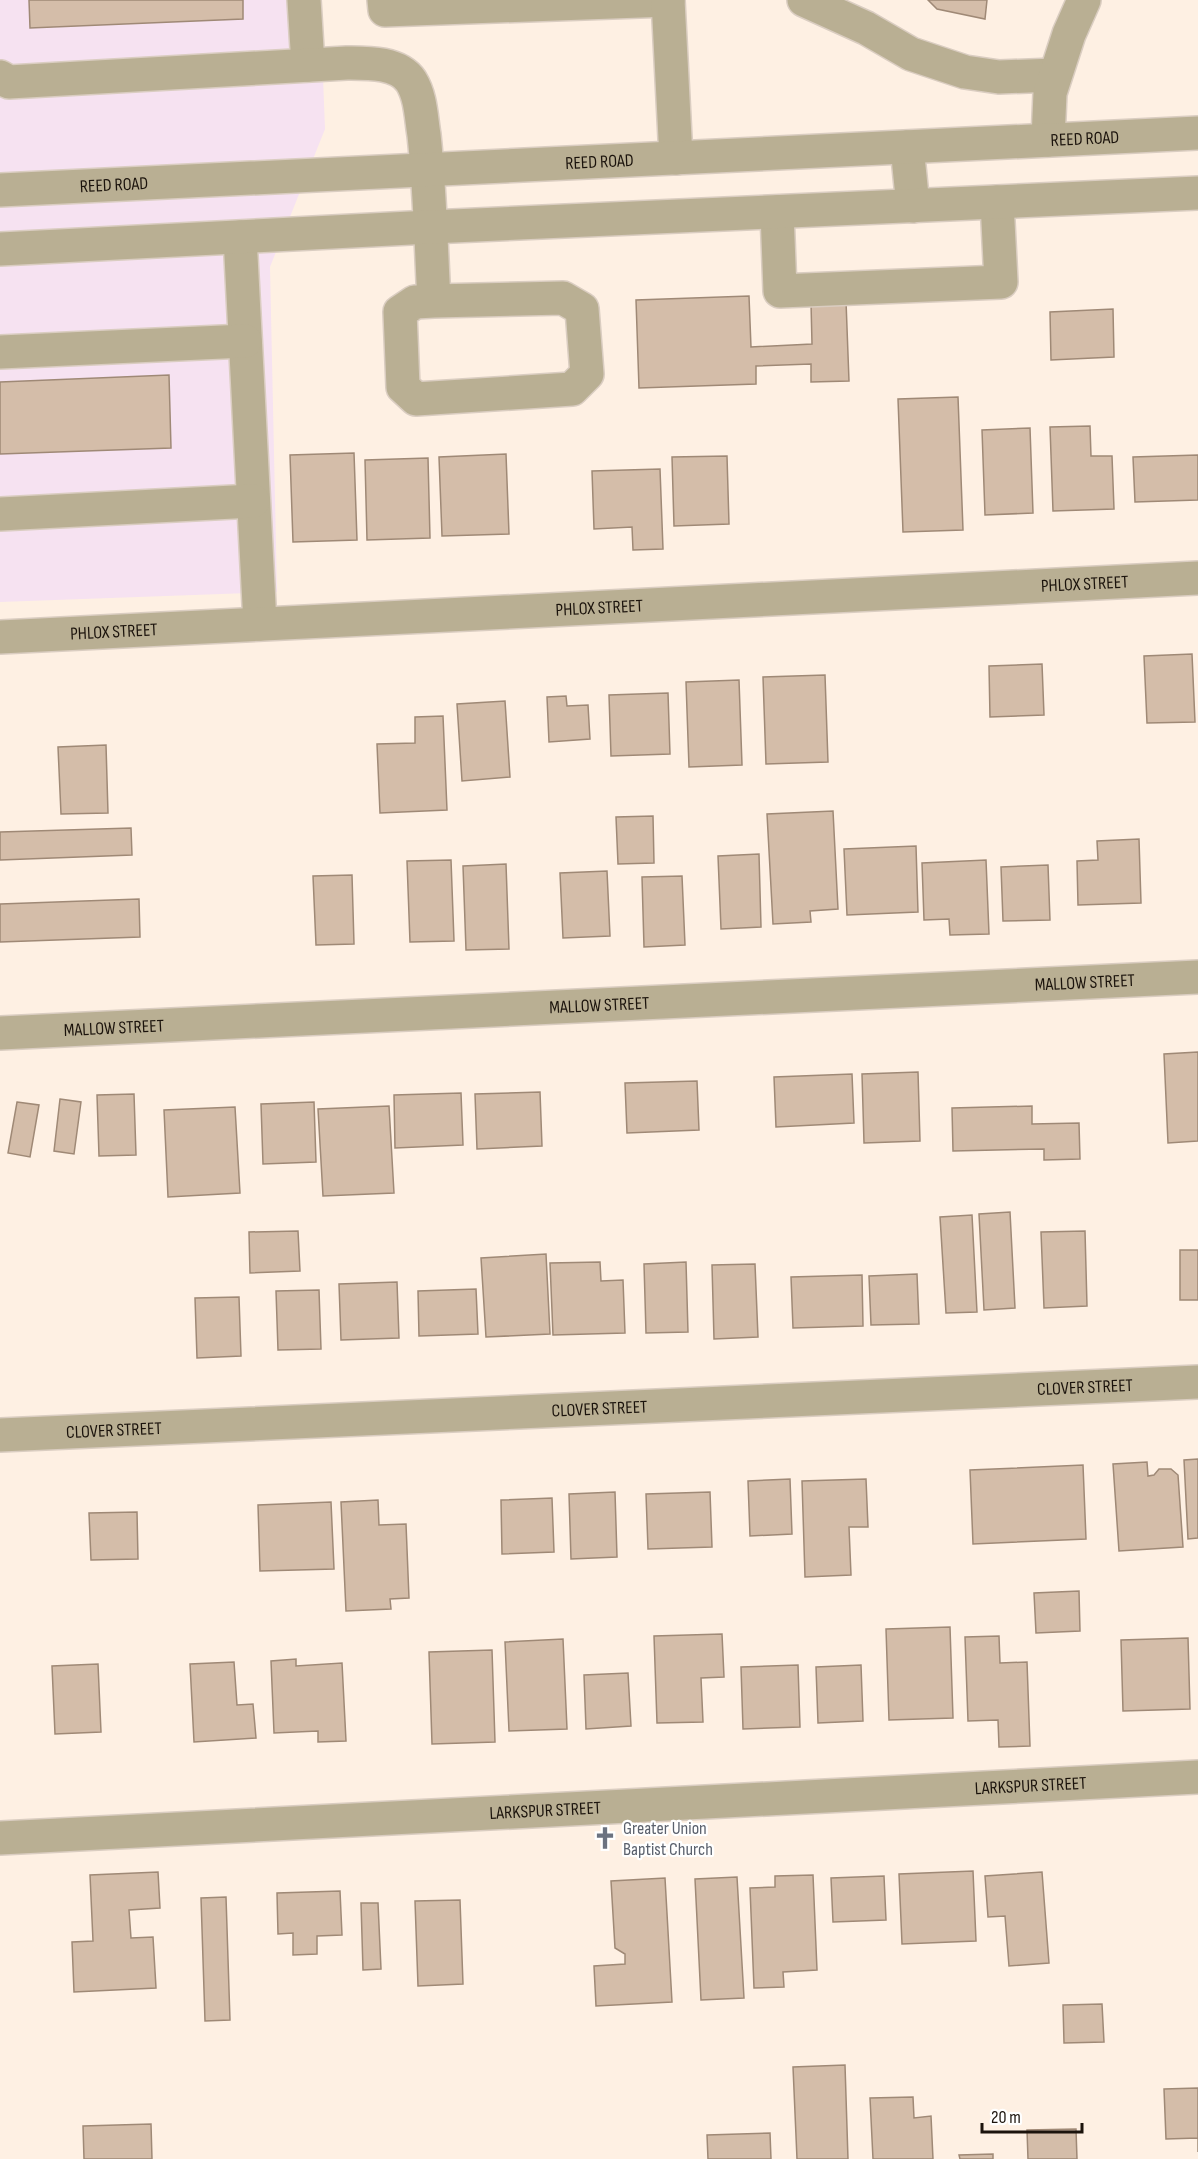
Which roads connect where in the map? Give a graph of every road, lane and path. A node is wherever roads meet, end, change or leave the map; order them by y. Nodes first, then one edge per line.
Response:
1 (304, 0) edge
2 (668, 0) edge
3 (804, 0) edge
4 (1084, 0) edge
5 (384, 5) edge
6 (308, 65) junction
7 (1054, 75) junction
8 (0, 77) edge
9 (1198, 133) edge
10 (1048, 140) junction
11 (907, 147) junction
12 (676, 158) junction
13 (428, 170) junction
14 (0, 190) edge
15 (1198, 193) edge
16 (997, 202) junction
17 (913, 206) junction
18 (777, 212) junction
19 (430, 227) junction
20 (240, 237) junction
21 (0, 249) edge
22 (434, 301) junction
23 (245, 341) junction
24 (0, 352) edge
25 (253, 501) junction
26 (0, 514) edge
27 (1198, 578) edge
28 (260, 624) junction
29 (0, 637) edge
30 (1198, 977) edge
31 (0, 1033) edge
32 (1198, 1382) edge
33 (0, 1435) edge
34 (1198, 1777) edge
35 (0, 1838) edge

1 - 6 street
2 - 5 street
2 - 12 street
3 - 7 street
4 - 7 street
6 - 8 street
6 - 13 street
7 - 10 street
9 - 10 street, REED ROAD
10 - 11 street, REED ROAD
11 - 12 street, REED ROAD
11 - 17 street
12 - 13 street, REED ROAD
13 - 14 street, REED ROAD
13 - 19 street
15 - 16 street
16 - 17 street
16 - 18 street
17 - 18 street
18 - 19 street
19 - 20 street
19 - 22 street
20 - 21 street
20 - 23 street
22 - 22 street
23 - 24 street
23 - 25 street
25 - 26 street
25 - 28 street
27 - 28 street, PHLOX STREET
28 - 29 street, PHLOX STREET
30 - 31 street, MALLOW STREET
32 - 33 street, CLOVER STREET
34 - 35 street, LARKSPUR STREET

